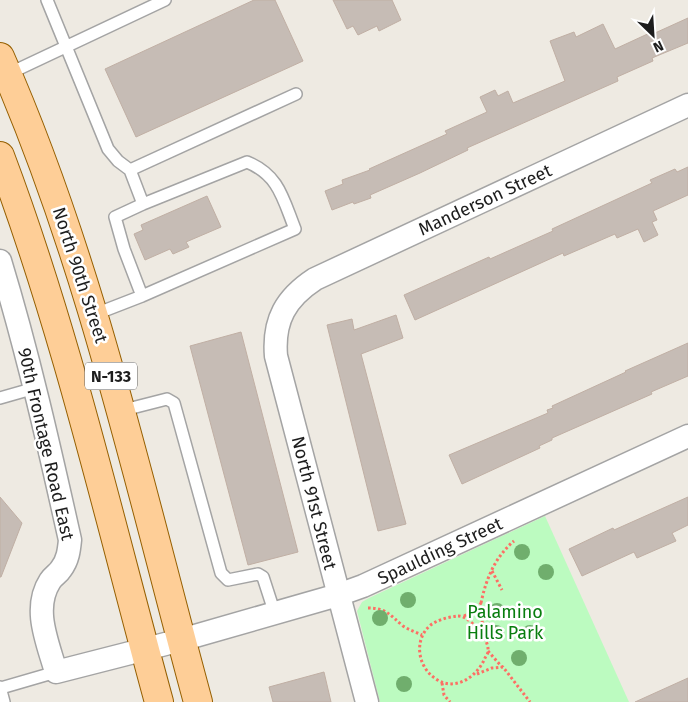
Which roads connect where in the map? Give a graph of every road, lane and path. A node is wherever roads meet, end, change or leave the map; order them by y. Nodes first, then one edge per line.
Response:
1 (47, 0) edge
2 (165, 0) edge
3 (67, 47) junction
4 (4, 65) edge
5 (296, 94) dead end
6 (688, 105) edge
7 (0, 156) edge
8 (130, 170) junction
9 (142, 204) junction
10 (1, 270) edge
11 (142, 296) junction
12 (287, 304) joint
13 (93, 315) junction
14 (35, 388) junction
15 (0, 398) edge
16 (120, 411) junction
17 (688, 436) edge
18 (520, 537) dead end
19 (492, 571) junction
20 (502, 590) dead end
21 (338, 596) junction
22 (361, 603) dead end
23 (481, 603) junction
24 (276, 614) junction
25 (463, 616) junction
26 (483, 634) junction
27 (422, 635) junction
28 (181, 640) junction
29 (145, 650) junction
30 (488, 651) junction
31 (503, 667) junction
32 (56, 672) junction
33 (474, 675) junction
34 (442, 683) junction
35 (0, 688) edge
36 (4, 702) edge
37 (159, 702) edge
38 (198, 702) edge
39 (366, 702) edge
40 (450, 702) edge
41 (530, 702) edge

1 - 3 lane
2 - 3 lane
3 - 4 lane
3 - 8 lane
4 - 13 main road, North 90th Street / N-133
5 - 8 lane
6 - 12 street, Manderson Street
7 - 29 main road, North 90th Street / N-133
8 - 9 lane
9 - 11 lane
9 - 11 lane
10 - 14 street, 90th Frontage Road East
11 - 13 lane
12 - 21 street, North 91st Street
13 - 16 main road, North 90th Street / N-133
14 - 15 lane
14 - 32 street, 90th Frontage Road East
16 - 24 lane
16 - 28 main road, North 90th Street / N-133
17 - 21 street, Spaulding Street
18 - 19 path
19 - 20 path
19 - 23 path
21 - 24 street, Spaulding Street
21 - 39 street, North 91st Street
22 - 27 path
23 - 25 path
23 - 26 path
24 - 28 street, Spaulding Street
25 - 26 path
25 - 27 path
26 - 30 path
27 - 34 path
28 - 29 street
28 - 38 main road, North 90th Street / N-133
29 - 32 street
29 - 37 main road, North 90th Street / N-133
30 - 31 path
30 - 33 path
31 - 33 path
31 - 41 path
32 - 35 lane
33 - 34 path
34 - 40 path
35 - 36 lane

